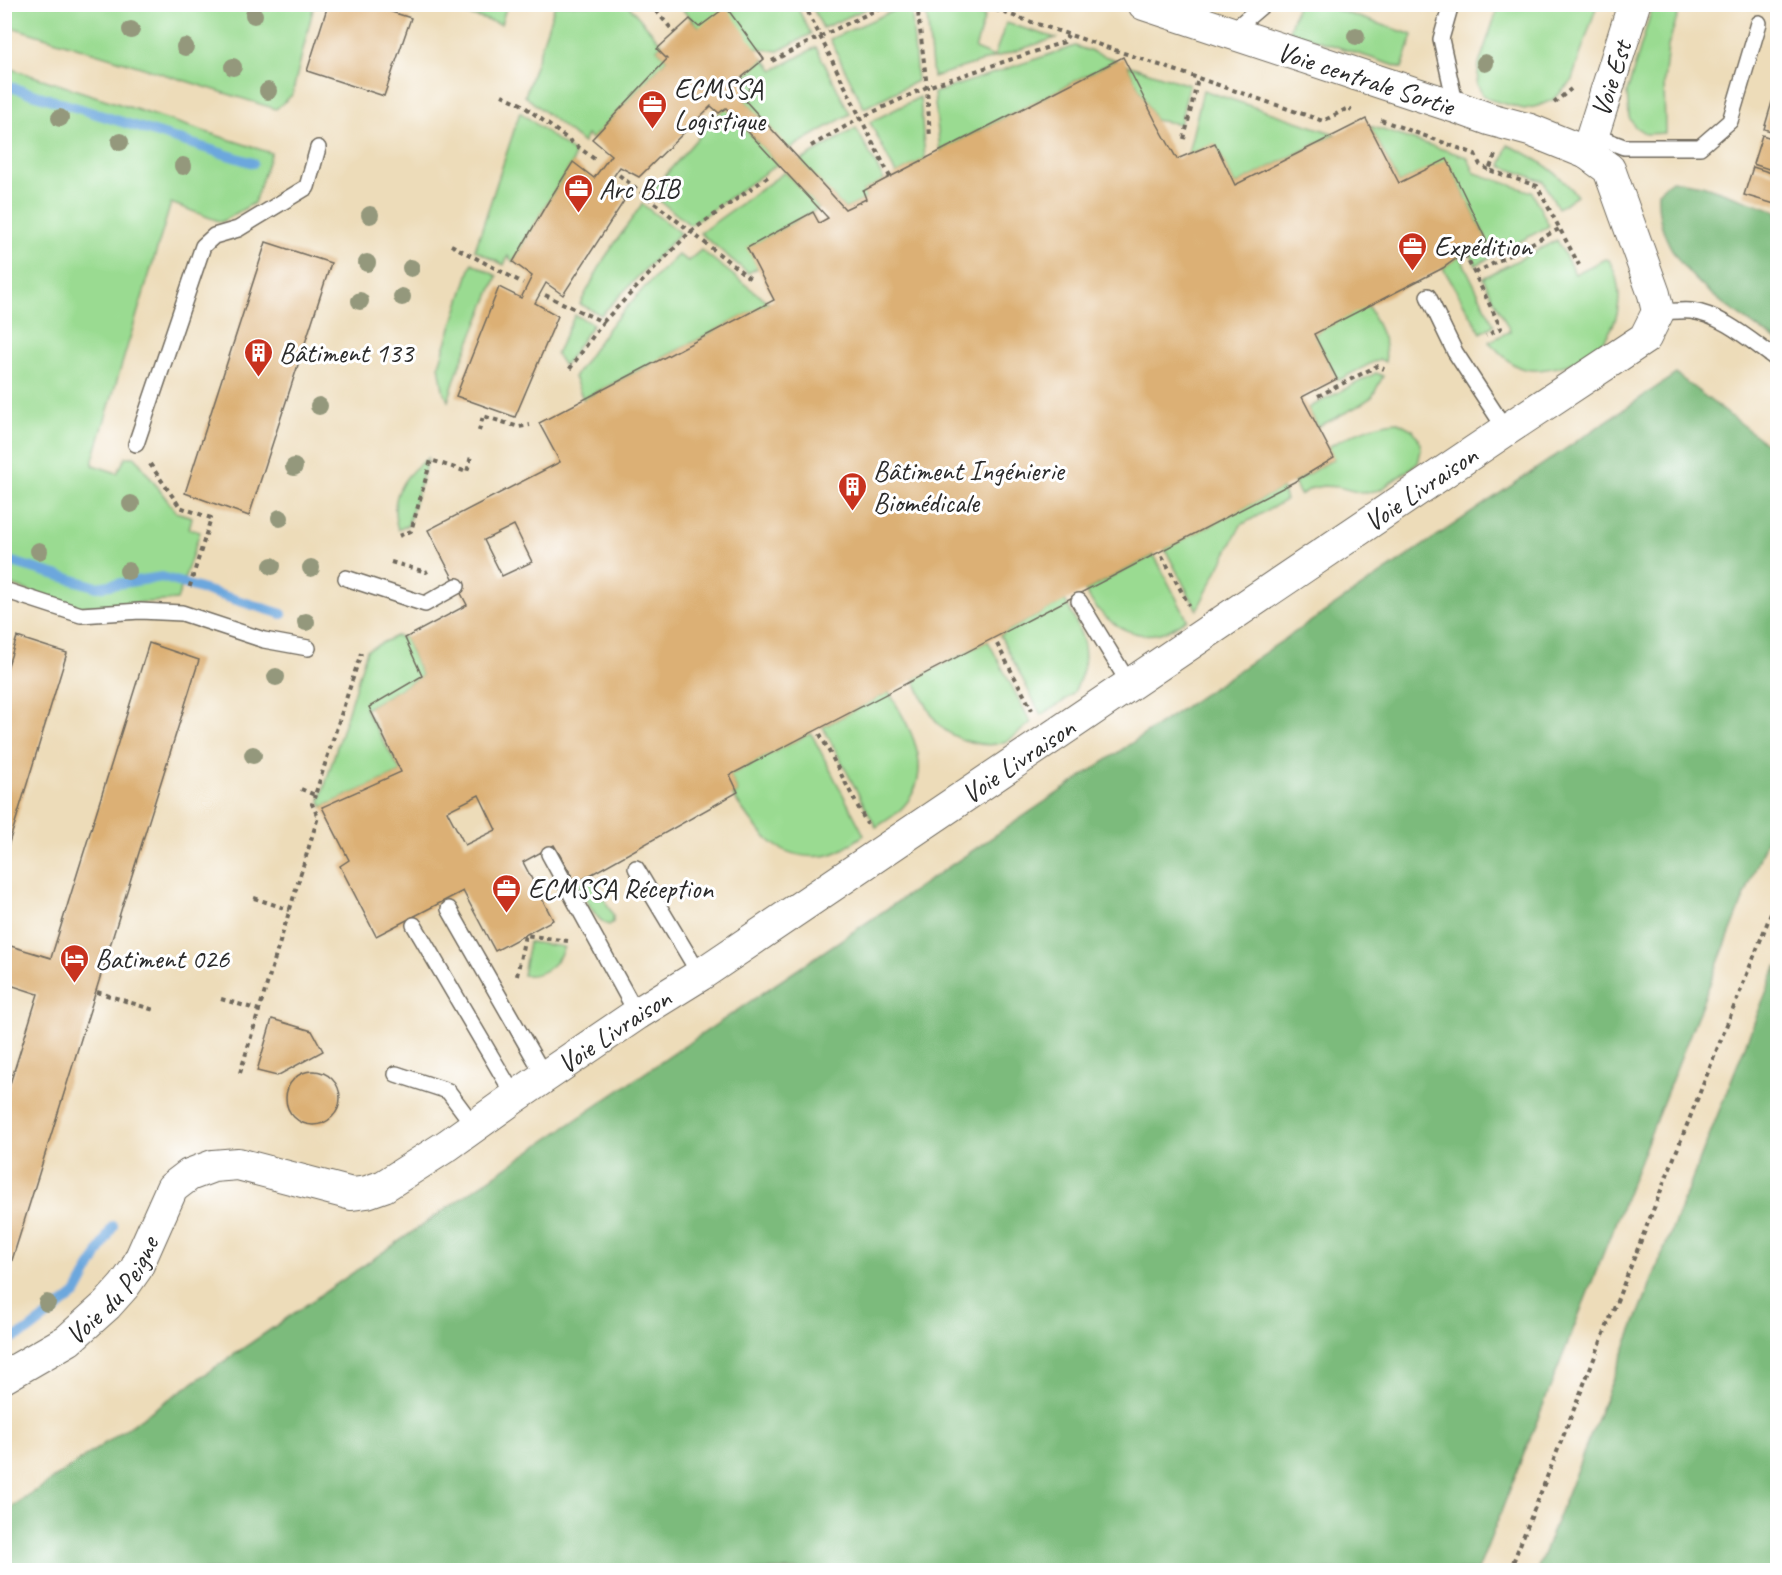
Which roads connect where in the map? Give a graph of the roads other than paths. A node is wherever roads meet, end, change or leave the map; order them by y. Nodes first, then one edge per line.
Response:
1 (1144, 4) edge
2 (1264, 4) edge
3 (1451, 4) edge
4 (1634, 4) edge
5 (1758, 23) dead end
6 (1230, 33) junction
7 (1456, 107) junction
8 (1589, 144) junction
9 (318, 148) dead end
10 (1428, 296) dead end
11 (1658, 312) junction
12 (1778, 360) edge
13 (1506, 430) junction
14 (136, 444) road end
15 (346, 578) dead end
16 (457, 586) dead end
17 (4, 590) edge
18 (1079, 601) dead end
19 (308, 648) dead end
20 (1130, 685) junction
21 (549, 854) dead end
22 (636, 868) dead end
23 (449, 909) dead end
24 (414, 925) dead end
25 (700, 975) junction
26 (637, 1014) junction
27 (396, 1074) dead end
28 (545, 1077) junction
29 (515, 1097) junction
30 (474, 1126) junction
31 (189, 1175) joint
32 (4, 1377) edge

1 - 6 street, Voie centrale Sortie
2 - 6 lane
3 - 7 lane
4 - 8 street, Voie Est
5 - 8 lane
6 - 7 street, Voie centrale Sortie
7 - 8 street, Voie centrale Sortie
8 - 11 street
9 - 14 lane
10 - 13 lane
11 - 12 lane
11 - 13 street, Voie Livraison
13 - 20 street, Voie Livraison
15 - 16 lane
17 - 19 lane
18 - 20 lane
20 - 25 street, Voie Livraison
21 - 26 lane
22 - 25 lane
23 - 28 lane
24 - 29 lane
25 - 26 street, Voie Livraison
26 - 28 street, Voie Livraison
27 - 30 lane
28 - 29 street, Voie Livraison
29 - 30 street, Voie Livraison
30 - 31 street, Voie Livraison
31 - 32 street, Voie du Peigne

